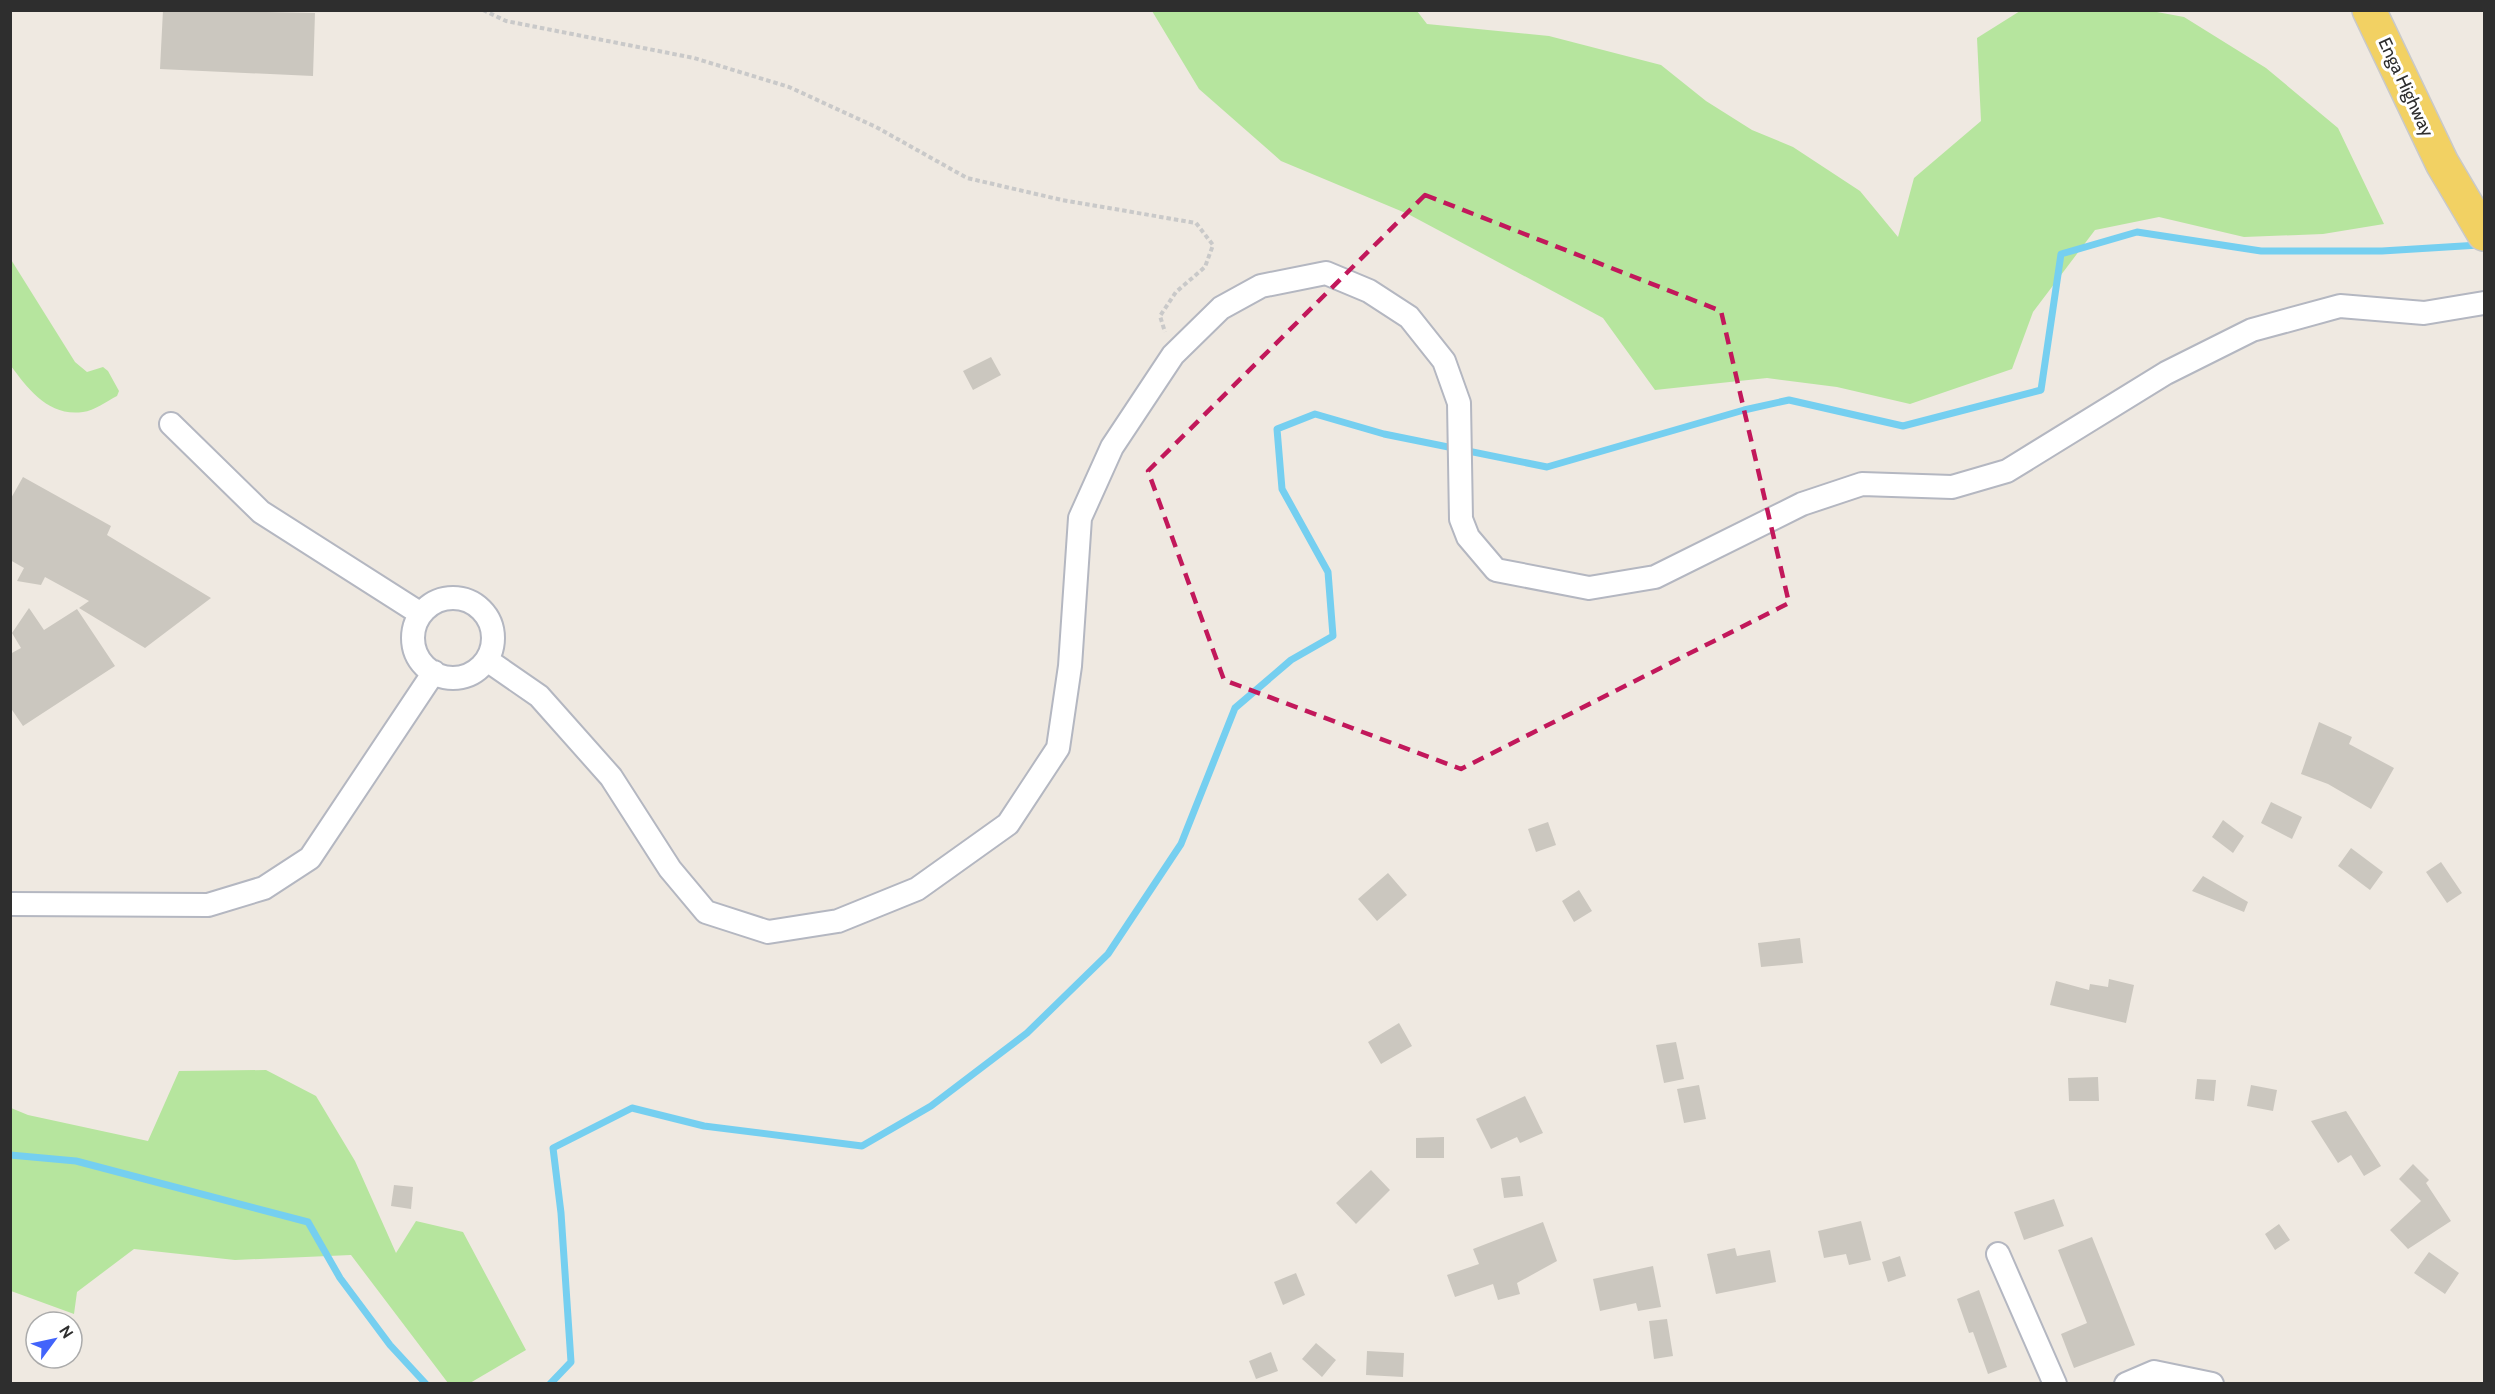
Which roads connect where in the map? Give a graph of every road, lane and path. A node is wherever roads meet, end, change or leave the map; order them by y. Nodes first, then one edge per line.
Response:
1 (483, 10) edge
2 (2369, 10) edge
3 (2484, 234) edge
4 (2484, 303) edge
5 (1173, 356) junction
6 (171, 424) dead end
7 (421, 614) junction
8 (487, 660) junction
9 (434, 672) junction
10 (10, 904) edge
11 (1998, 1254) dead end
12 (2055, 1383) edge
13 (2127, 1383) edge
14 (2212, 1383) edge

1 - 5 path
2 - 3 main road, Enga Highway
4 - 5 street
5 - 8 street
6 - 7 street
7 - 8 street
7 - 9 street
8 - 9 street
9 - 10 street
11 - 12 street
13 - 14 street

